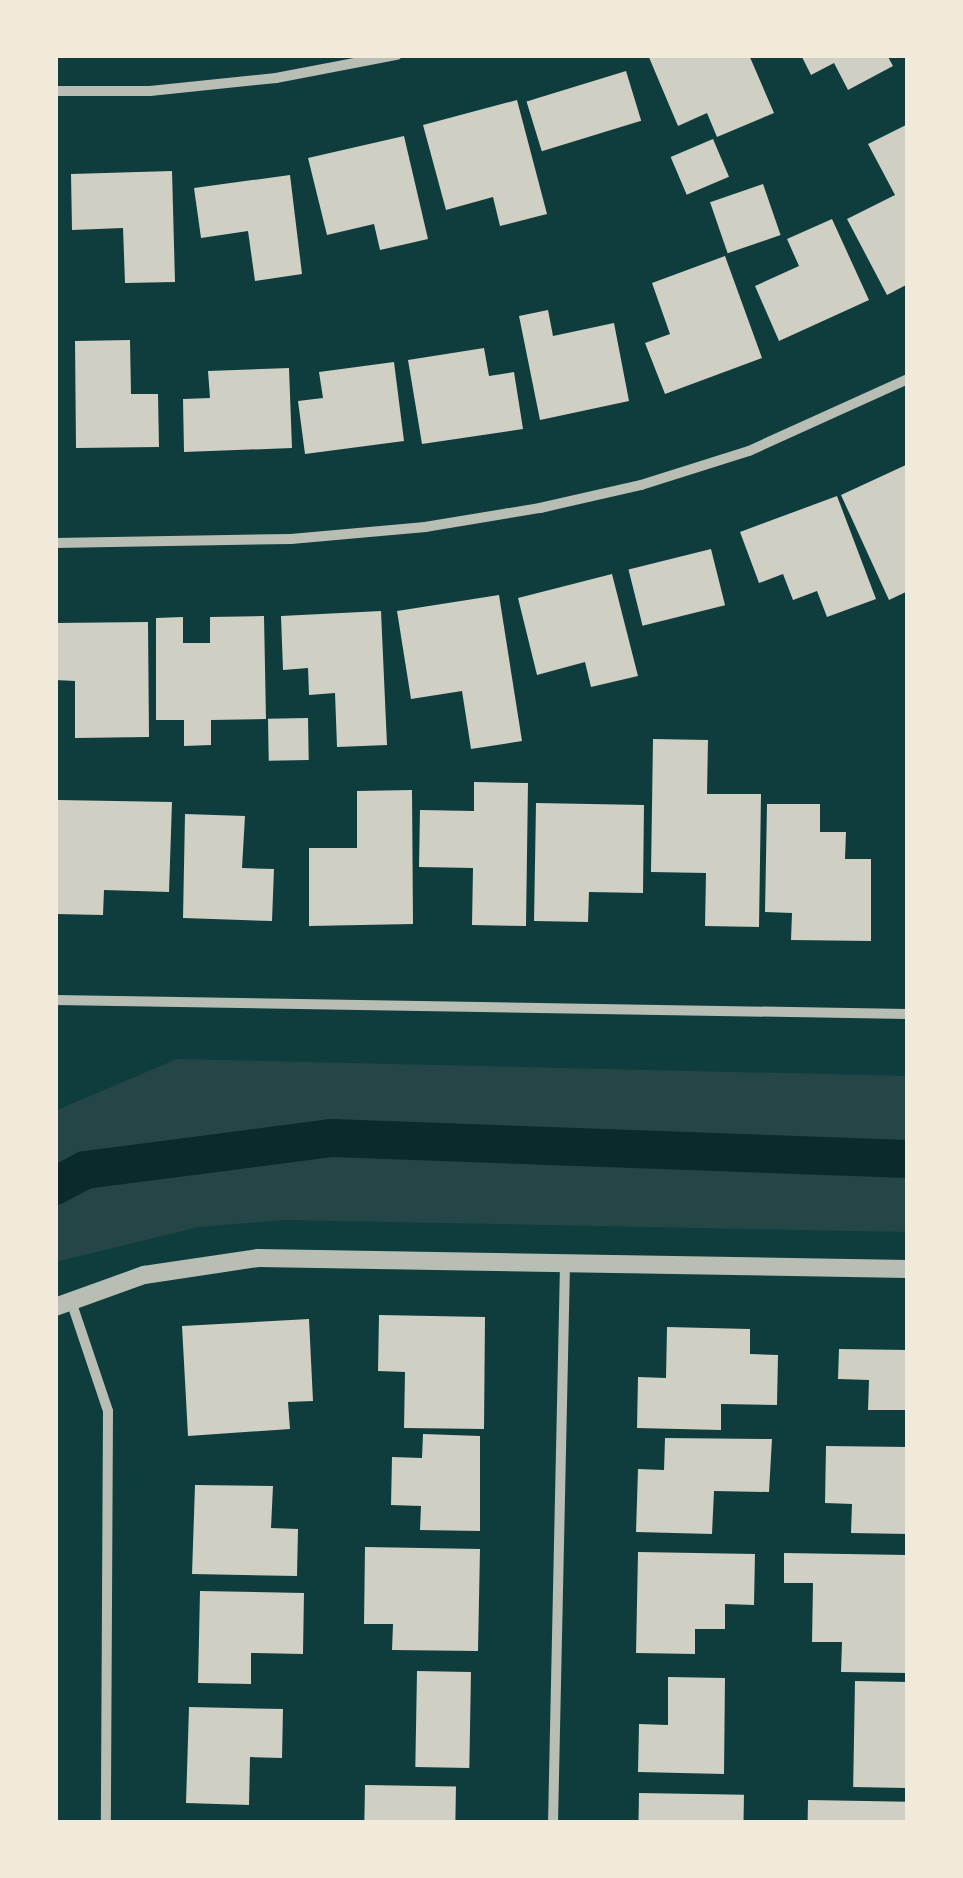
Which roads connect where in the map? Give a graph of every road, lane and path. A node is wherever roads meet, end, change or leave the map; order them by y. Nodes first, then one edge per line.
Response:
1 (398, 55) edge
2 (55, 91) edge
3 (908, 380) edge
4 (55, 543) edge
5 (55, 1000) edge
6 (908, 1014) edge
7 (565, 1263) junction
8 (908, 1269) edge
9 (63, 1304) edge
10 (106, 1823) edge
11 (553, 1823) edge

1 - 2 street
3 - 4 street
5 - 6 street
7 - 8 street
7 - 9 street
7 - 11 street
9 - 10 street

